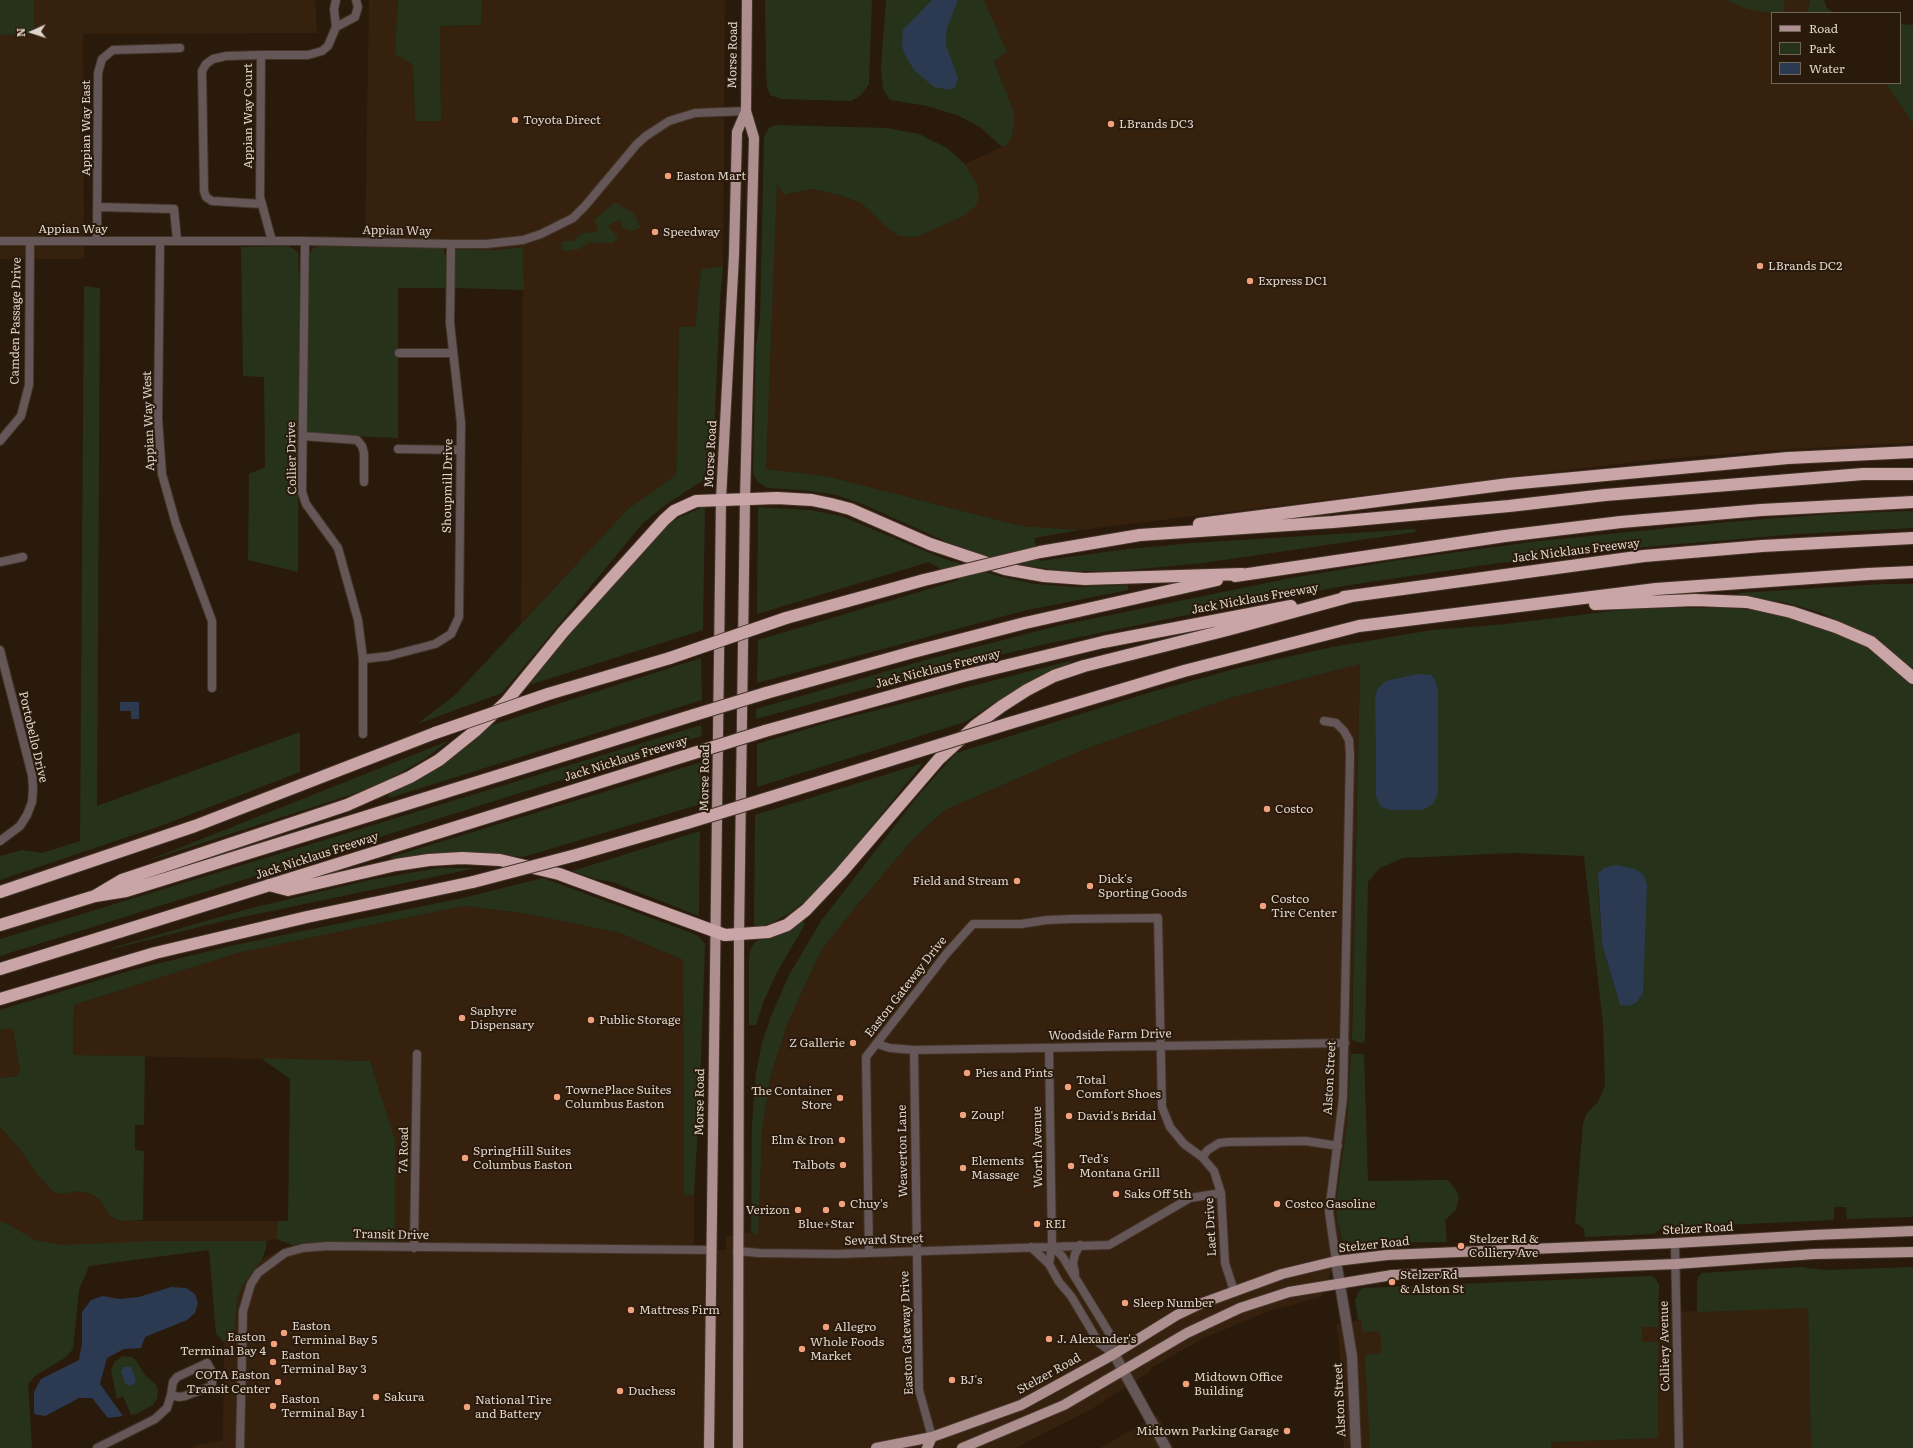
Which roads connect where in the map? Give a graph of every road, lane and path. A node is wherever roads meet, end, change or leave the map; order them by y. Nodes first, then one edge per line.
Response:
1 (336, 0) edge
2 (356, 0) edge
3 (747, 0) edge
4 (336, 27) junction
5 (180, 48) dead end
6 (261, 55) junction
7 (746, 111) junction
8 (262, 204) junction
9 (98, 207) junction
10 (177, 240) junction
11 (0, 241) edge
12 (97, 241) junction
13 (160, 241) junction
14 (272, 241) junction
15 (305, 241) junction
16 (30, 242) junction
17 (451, 244) junction
18 (453, 353) junction
19 (399, 354) dead end
20 (303, 436) junction
21 (0, 441) edge
22 (398, 448) dead end
23 (460, 450) junction
24 (1913, 452) edge
25 (1913, 474) edge
26 (364, 482) dead end
27 (721, 499) junction
28 (745, 499) junction
29 (1913, 502) edge
30 (1140, 535) junction
31 (1913, 538) edge
32 (22, 557) dead end
33 (0, 562) edge
34 (1913, 572) edge
35 (1242, 574) junction
36 (1352, 596) junction
37 (1516, 607) junction
38 (0, 650) edge
39 (363, 659) junction
40 (1913, 678) edge
41 (212, 688) dead end
42 (1324, 721) dead end
43 (362, 734) dead end
44 (0, 841) edge
45 (269, 885) junction
46 (0, 892) edge
47 (95, 896) junction
48 (1158, 918) joint
49 (0, 925) edge
50 (716, 931) junction
51 (739, 935) junction
52 (0, 969) edge
53 (0, 999) edge
54 (1345, 1043) junction
55 (877, 1044) junction
56 (1160, 1046) junction
57 (1049, 1048) junction
58 (914, 1050) junction
59 (417, 1054) dead end
60 (1338, 1146) junction
61 (1202, 1157) junction
62 (1221, 1193) junction
63 (1913, 1231) edge
64 (1675, 1244) junction
65 (1080, 1245) junction
66 (1052, 1246) junction
67 (1032, 1247) junction
68 (414, 1248) junction
69 (710, 1250) junction
70 (737, 1251) junction
71 (916, 1252) junction
72 (1913, 1252) edge
73 (869, 1253) junction
74 (1336, 1261) junction
75 (1049, 1264) junction
76 (1676, 1264) junction
77 (1075, 1277) junction
78 (1341, 1282) junction
79 (1234, 1291) junction
80 (1114, 1354) junction
81 (1125, 1370) junction
82 (171, 1395) junction
83 (932, 1437) junction
84 (109, 1445) edge
85 (97, 1448) edge
86 (240, 1448) edge
87 (709, 1448) edge
88 (738, 1448) edge
89 (876, 1448) edge
90 (927, 1448) edge
91 (962, 1448) edge
92 (1166, 1448) edge
93 (1356, 1448) edge
94 (1679, 1448) edge

1 - 4 street, Appian Way Court
2 - 4 street
3 - 7 main road, Morse Road
4 - 6 street, Appian Way Court
5 - 9 street, Appian Way East
6 - 8 street, Appian Way Court
6 - 8 street
7 - 17 street, Appian Way
7 - 27 main road, Morse Road
7 - 28 main road, Morse Road
8 - 14 street, Appian Way Court
9 - 10 street
9 - 12 street, Appian Way East
10 - 13 street, Appian Way
10 - 14 street, Appian Way
11 - 16 street, Appian Way
12 - 13 street, Appian Way
12 - 16 street, Appian Way
13 - 41 street, Appian Way West
14 - 15 street, Appian Way
15 - 17 street, Appian Way
15 - 20 street, Collier Drive
16 - 21 street, Camden Passage Drive
17 - 18 street, Shoupmill Drive
18 - 19 street
18 - 23 street, Shoupmill Drive
20 - 26 street
20 - 39 street, Collier Drive
22 - 23 street
23 - 39 street, Shoupmill Drive
24 - 30 highway
25 - 30 highway
27 - 28 highway
27 - 47 highway
27 - 50 main road, Morse Road
28 - 35 highway
28 - 51 main road, Morse Road
29 - 35 highway, Jack Nicklaus Freeway
30 - 46 highway, bridge
31 - 36 highway, Jack Nicklaus Freeway
32 - 33 street
34 - 37 highway
35 - 47 highway, Jack Nicklaus Freeway, bridge
36 - 45 highway, Jack Nicklaus Freeway, bridge
36 - 51 highway
37 - 40 highway
37 - 53 highway, bridge
38 - 44 street, Portobello Drive
39 - 43 street, Collier Drive
42 - 54 street, Alston Street
45 - 50 highway
45 - 52 highway, Jack Nicklaus Freeway
47 - 49 highway, Jack Nicklaus Freeway
48 - 55 street, Easton Gateway Drive
48 - 56 street, Laet Drive
50 - 51 highway
50 - 69 main road, Morse Road
51 - 70 main road, Morse Road
54 - 56 street, Woodside Farm Drive
54 - 60 street, Alston Street
55 - 58 street, Woodside Farm Drive
55 - 73 street, Easton Gateway Drive
56 - 57 street, Woodside Farm Drive
56 - 61 street, Laet Drive
57 - 58 street, Woodside Farm Drive
57 - 66 street, Worth Avenue
58 - 71 street, Weaverton Lane
59 - 68 street, 7A Road
60 - 61 street
60 - 74 street, Alston Street
61 - 62 street, Laet Drive
62 - 65 street, Seward Street
62 - 79 street, Laet Drive
63 - 64 main road, Stelzer Road
64 - 74 main road, Stelzer Road
64 - 76 street, Colliery Avenue
65 - 66 street, Seward Street
65 - 77 street
66 - 67 street, Seward Street
66 - 75 street, Worth Avenue
66 - 77 street
67 - 71 street, Seward Street
67 - 75 street
68 - 69 street, Transit Drive
68 - 86 street, Transit Drive
69 - 87 main road, Morse Road
70 - 73 street, Seward Street
70 - 88 main road, Morse Road
71 - 73 street, Seward Street
71 - 83 street, Easton Gateway Drive
72 - 76 main road
74 - 78 street, Alston Street
74 - 79 main road, Stelzer Road
75 - 80 street
76 - 78 main road
76 - 94 street, Colliery Avenue
77 - 80 street
78 - 81 main road
78 - 93 street, Alston Street
79 - 80 main road, Stelzer Road
80 - 81 street
80 - 83 main road, Stelzer Road
81 - 91 main road
81 - 92 street
82 - 82 street
82 - 84 street
83 - 89 main road, Stelzer Road
83 - 90 main road
84 - 85 street

